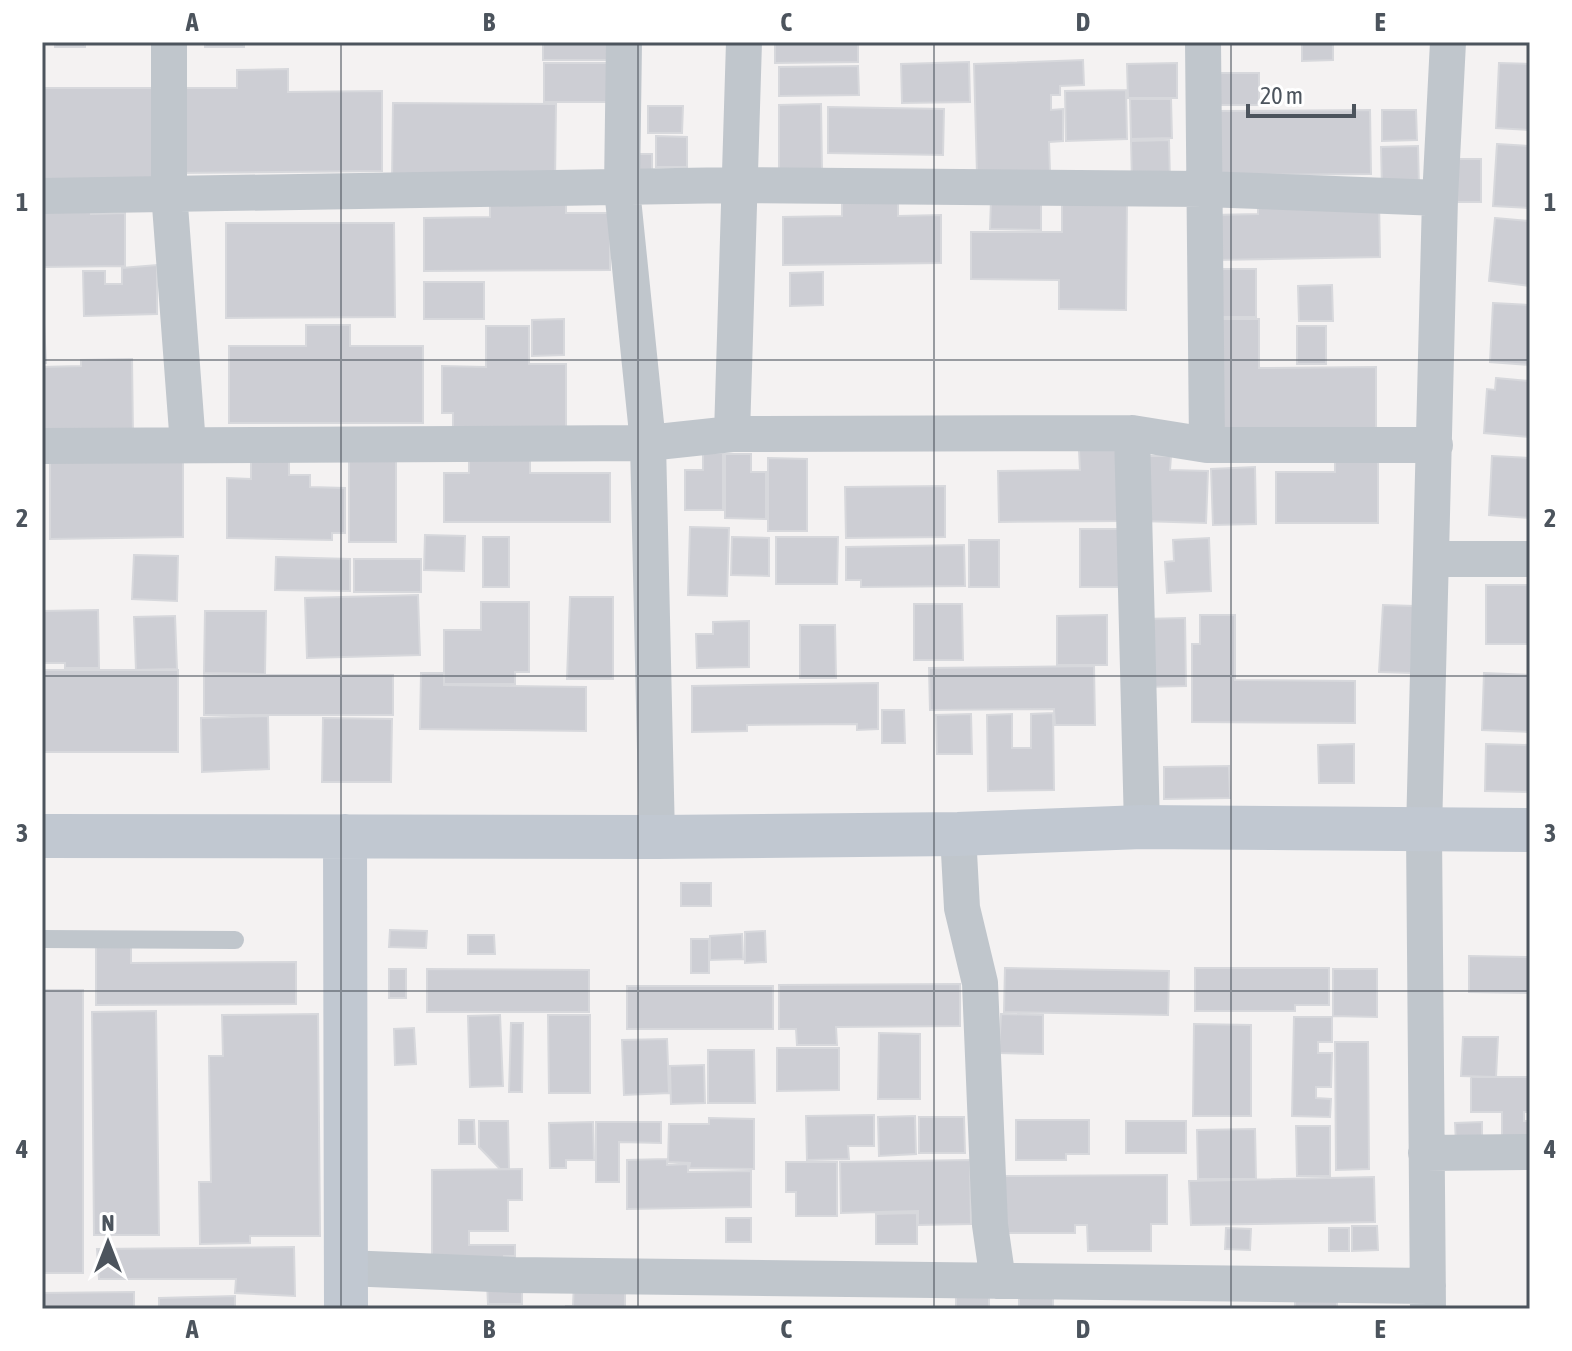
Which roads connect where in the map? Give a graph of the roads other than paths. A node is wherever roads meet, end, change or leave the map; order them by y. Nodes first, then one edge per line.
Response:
1 (169, 42) edge
2 (624, 42) edge
3 (744, 42) edge
4 (1203, 42) edge
5 (1448, 42) edge
6 (738, 185) junction
7 (622, 189) junction
8 (1204, 189) junction
9 (169, 192) junction
10 (42, 196) edge
11 (1440, 198) junction
12 (1132, 433) junction
13 (732, 434) junction
14 (648, 443) junction
15 (188, 445) junction
16 (1207, 445) junction
17 (1435, 445) junction
18 (42, 446) edge
19 (1433, 559) junction
20 (1530, 559) edge
21 (1142, 827) junction
22 (1530, 830) edge
23 (1424, 831) junction
24 (958, 834) junction
25 (42, 836) edge
26 (345, 836) junction
27 (657, 837) junction
28 (42, 939) edge
29 (235, 940) dead end
30 (1530, 1152) edge
31 (1426, 1153) junction
32 (998, 1281) junction
33 (346, 1288) edge
34 (1070, 1295) edge
35 (1428, 1297) edge

1 - 9 street
2 - 7 street
3 - 6 street
4 - 8 street
5 - 11 street
6 - 7 street
6 - 8 street
6 - 13 street
7 - 9 street
7 - 14 street
8 - 11 street
8 - 16 street
9 - 10 street
9 - 15 street
11 - 17 street
12 - 13 street
12 - 16 street
12 - 21 street
13 - 14 street
14 - 15 street
14 - 27 street
15 - 18 street
16 - 17 street
17 - 19 street
19 - 20 street
19 - 23 street
21 - 23 street
21 - 24 street
22 - 23 street
23 - 31 street
24 - 27 street
24 - 32 street
25 - 26 street
26 - 27 street
26 - 33 street
28 - 29 lane
30 - 31 street
31 - 35 street
32 - 33 street
32 - 34 street
34 - 35 street

